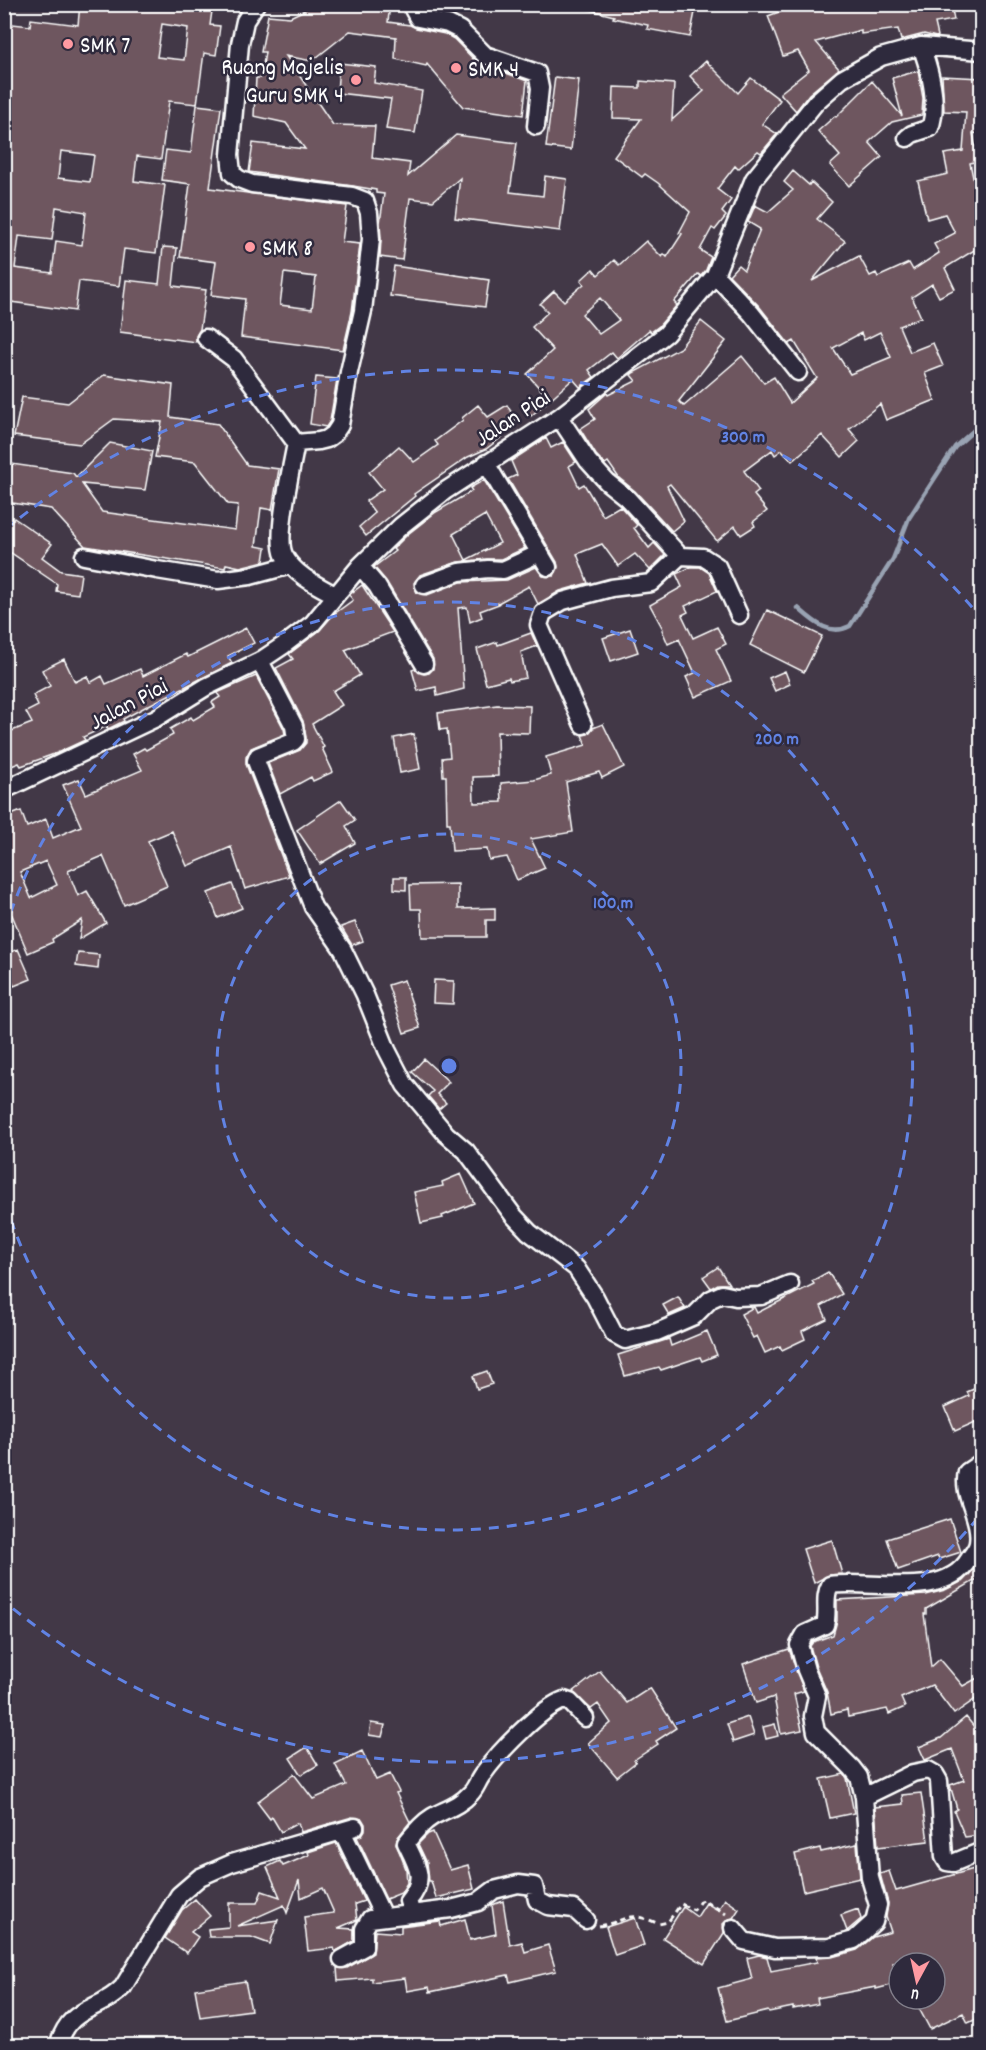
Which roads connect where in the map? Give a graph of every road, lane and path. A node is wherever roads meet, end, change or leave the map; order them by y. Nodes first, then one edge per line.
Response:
1 (256, 4) edge
2 (413, 4) edge
3 (921, 46) junction
4 (981, 51) edge
5 (536, 126) dead end
6 (907, 138) dead end
7 (715, 275) junction
8 (206, 338) dead end
9 (798, 372) dead end
10 (559, 417) junction
11 (296, 443) junction
12 (486, 463) junction
13 (84, 556) dead end
14 (680, 556) junction
15 (291, 565) junction
16 (360, 566) junction
17 (424, 585) dead end
18 (335, 595) junction
19 (739, 615) dead end
20 (260, 661) junction
21 (424, 664) dead end
22 (584, 725) dead end
23 (4, 790) edge
24 (790, 1284) dead end
25 (981, 1462) edge
26 (585, 1718) dead end
27 (864, 1797) junction
28 (981, 1851) edge
29 (412, 1914) junction
30 (384, 1916) junction
31 (586, 1920) joint
32 (733, 1928) joint
33 (342, 1959) dead end
34 (58, 2046) edge

1 - 11 street
2 - 5 street
3 - 4 street, Jalan Piai
3 - 6 street
3 - 7 street, Jalan Piai
7 - 9 street
7 - 10 street, Jalan Piai
8 - 11 street
10 - 12 street, Jalan Piai
10 - 14 street
11 - 15 street
12 - 16 street, Jalan Piai
12 - 17 street
13 - 15 street
14 - 19 street
14 - 22 street
15 - 18 street
16 - 18 street, Jalan Piai
16 - 21 street
18 - 20 street, Jalan Piai
20 - 23 street, Jalan Piai
20 - 24 street
25 - 27 street
26 - 29 street
27 - 28 street
27 - 32 street
29 - 30 street
29 - 31 street
30 - 33 street
30 - 34 street
31 - 32 path

